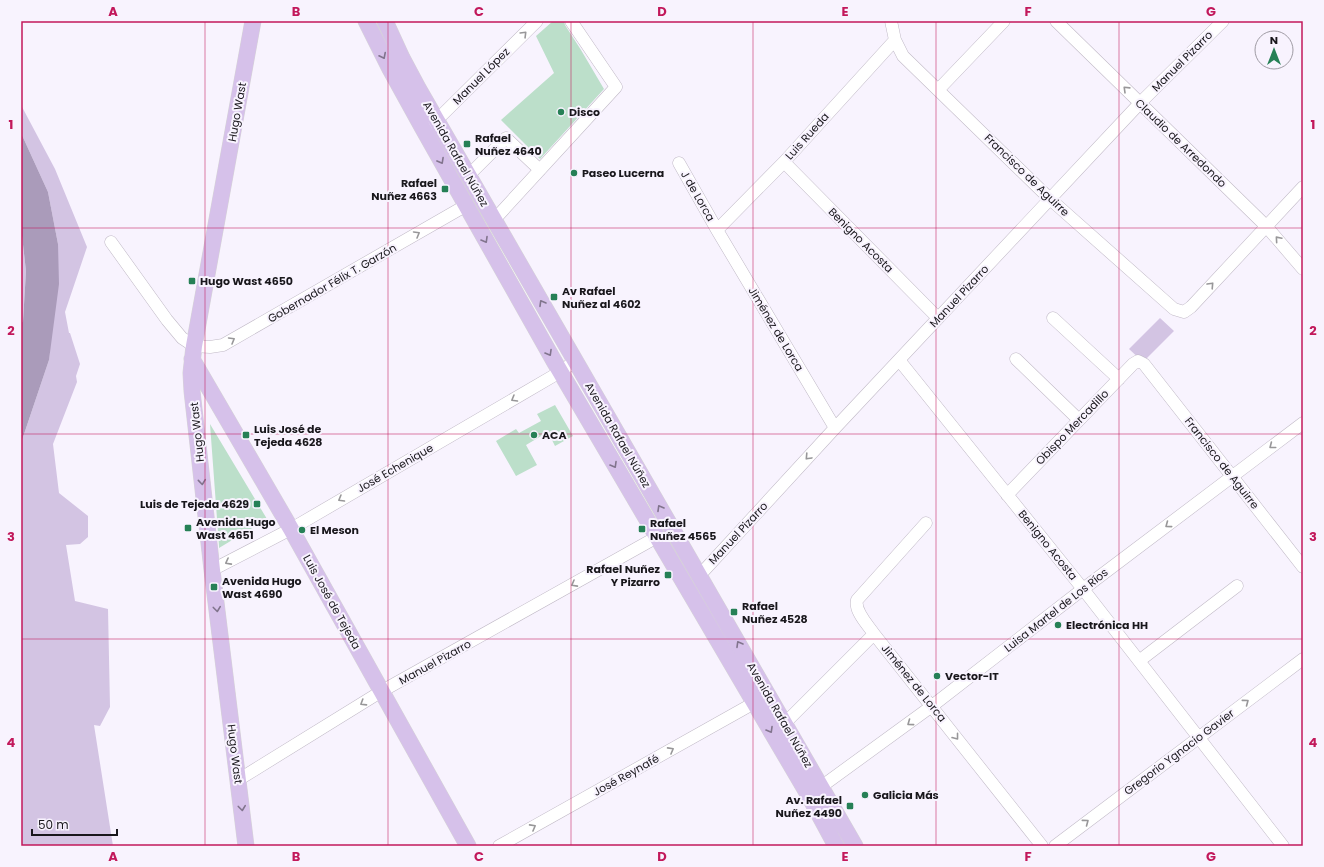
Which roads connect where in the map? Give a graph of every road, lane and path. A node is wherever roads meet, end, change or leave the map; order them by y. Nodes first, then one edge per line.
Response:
1 (253, 21) edge
2 (366, 21) edge
3 (385, 21) edge
4 (537, 21) edge
5 (570, 21) edge
6 (891, 21) edge
7 (1004, 21) edge
8 (1056, 21) edge
9 (1223, 21) edge
10 (895, 40) junction
11 (938, 90) junction
12 (1140, 103) junction
13 (436, 119) junction
14 (422, 127) junction
15 (784, 162) junction
16 (679, 163) dead end
17 (540, 170) junction
18 (469, 175) junction
19 (1303, 187) edge
20 (1050, 199) junction
21 (465, 206) junction
22 (494, 220) junction
23 (1266, 226) junction
24 (717, 230) junction
25 (111, 242) dead end
26 (1303, 269) edge
27 (938, 318) junction
28 (1053, 318) dead end
29 (193, 353) junction
30 (1016, 359) dead end
31 (899, 360) junction
32 (575, 361) junction
33 (1138, 361) joint
34 (560, 372) junction
35 (1119, 379) junction
36 (1079, 420) junction
37 (1303, 422) edge
38 (835, 428) junction
39 (1233, 476) junction
40 (1007, 495) junction
41 (926, 523) dead end
42 (291, 529) junction
43 (656, 537) junction
44 (1303, 567) edge
45 (212, 570) junction
46 (699, 576) junction
47 (1237, 586) dead end
48 (1083, 589) junction
49 (874, 634) junction
50 (1303, 659) edge
51 (1139, 661) junction
52 (382, 692) junction
53 (754, 703) junction
54 (932, 706) junction
55 (784, 724) junction
56 (1198, 738) junction
57 (238, 780) junction
58 (815, 792) junction
59 (246, 846) edge
60 (468, 846) edge
61 (499, 846) edge
62 (836, 846) edge
63 (855, 846) edge
64 (1042, 846) edge
65 (1055, 846) edge
66 (1283, 846) edge

1 - 29 main road, Hugo Wast
2 -> 14 main road, Avenida Rafael Núñez
3 - 13 main road, Avenida Rafael Núñez
13 -> 4 street, Manuel López
5 - 17 street
6 - 10 street, Francisco de Aguirre
7 - 11 street
12 -> 8 street, Claudio de Arredondo
9 - 12 street, Manuel Pizarro
10 - 11 street, Francisco de Aguirre
10 - 15 street, Luis Rueda
11 - 20 street, Francisco de Aguirre
12 - 20 street, Manuel Pizarro
12 - 23 street, Claudio de Arredondo
13 - 14 street, Manuel López
13 - 18 main road, Avenida Rafael Núñez
14 -> 21 main road, Avenida Rafael Núñez
15 - 24 street, Luis Rueda
15 - 27 street, Benigno Acosta
16 - 24 street, J de Lorca
17 - 18 street
17 - 22 street
18 - 22 main road, Avenida Rafael Núñez
19 - 23 street
20 -> 23 street, Francisco de Aguirre
20 - 27 street, Manuel Pizarro
29 -> 21 street, Gobernador Félix T. Garzón
21 -> 34 main road, Avenida Rafael Núñez
32 -> 22 main road, Avenida Rafael Núñez
26 -> 23 street, Claudio de Arredondo
24 - 38 street, Jiménez de Lorca
25 - 29 street, Luis José de Tejeda
27 - 31 street, Manuel Pizarro
28 - 35 street
29 - 42 main road, Luis José de Tejeda
29 -> 45 main road, Hugo Wast
30 - 36 street
31 - 38 street, Manuel Pizarro
31 - 40 street, Benigno Acosta
32 - 34 street, José Echenique
46 -> 32 main road, Avenida Rafael Núñez
33 - 35 street, Obispo Mercadillo
33 - 39 street, Francisco de Aguirre
34 -> 42 street, José Echenique
34 -> 43 main road, Avenida Rafael Núñez
35 - 36 street, Obispo Mercadillo
36 - 40 street, Obispo Mercadillo
37 -> 39 street, Luisa Martel de Los Ríos
38 -> 46 street, Manuel Pizarro
39 - 44 street, Francisco de Aguirre
39 -> 48 street, Luisa Martel de Los Ríos
40 - 48 street, Benigno Acosta
41 - 49 street, Jiménez de Lorca
42 -> 45 street, José Echenique
42 - 52 main road, Luis José de Tejeda
43 -> 52 street, Manuel Pizarro
43 - 53 main road, Avenida Rafael Núñez
45 -> 57 main road, Hugo Wast
55 -> 46 main road, Avenida Rafael Núñez
47 - 51 street
48 - 51 street, Benigno Acosta
48 - 54 street, Luisa Martel de Los Ríos
49 - 54 street, Jiménez de Lorca
49 - 55 street
56 -> 50 street, Gregorio Ygnacio Gavier
51 - 56 street, Benigno Acosta
52 -> 57 street, Manuel Pizarro
52 - 60 main road, Luis José de Tejeda
53 -> 58 main road, Avenida Rafael Núñez
61 -> 53 street, José Reynafé
54 -> 58 street, Luisa Martel de Los Ríos
54 -> 64 street, Jiménez de Lorca
55 - 58 main road, Avenida Rafael Núñez
65 -> 56 street, Gregorio Ygnacio Gavier
56 - 66 street, Benigno Acosta
57 -> 59 main road, Hugo Wast
58 - 62 main road, Avenida Rafael Núñez
58 - 63 main road, Avenida Rafael Núñez

